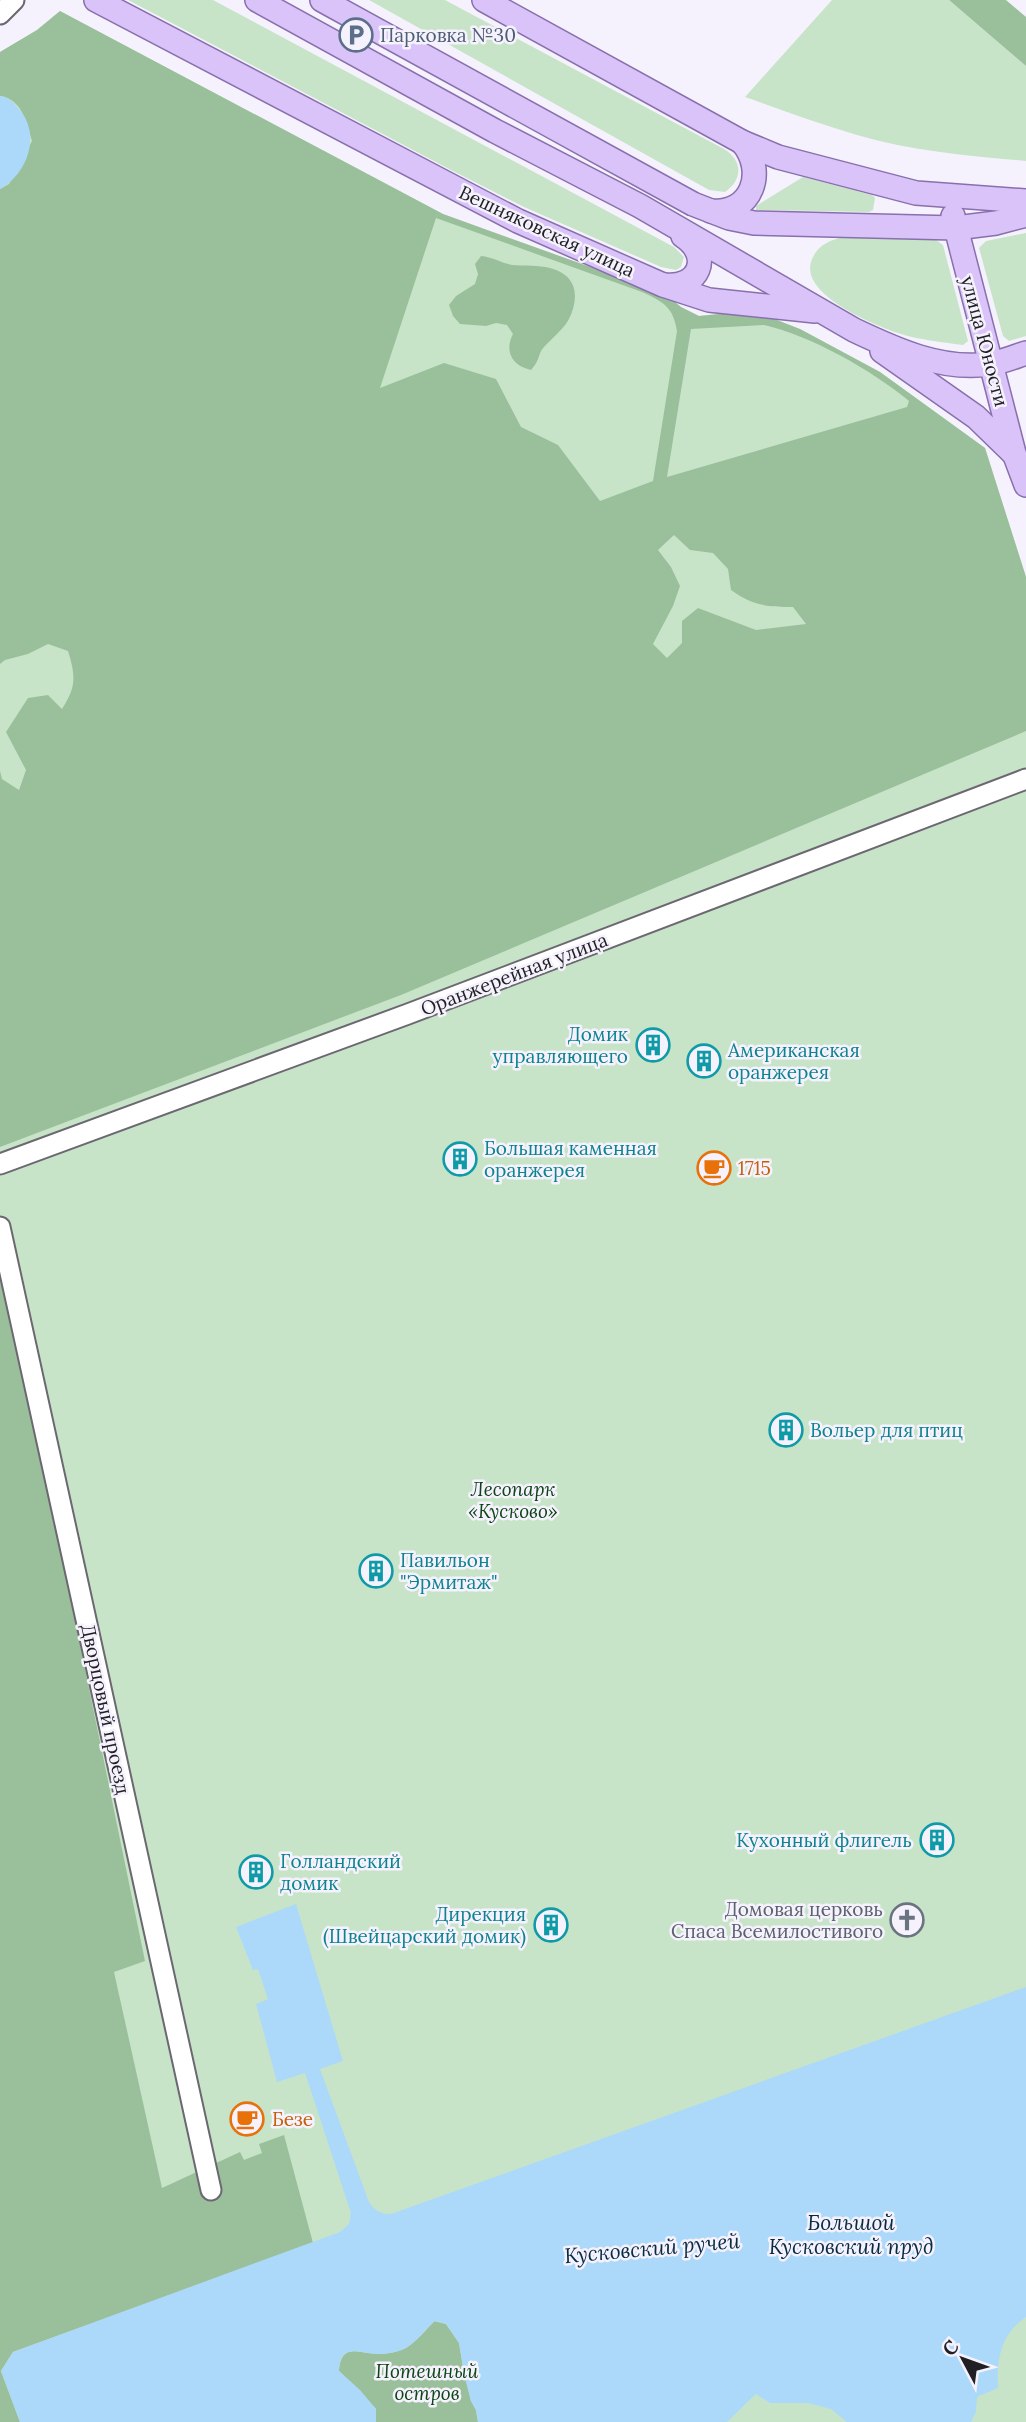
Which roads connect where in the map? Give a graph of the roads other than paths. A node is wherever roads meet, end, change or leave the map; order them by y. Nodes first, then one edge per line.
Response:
1 (13, 0) edge
2 (96, 0) edge
3 (257, 0) edge
4 (322, 0) edge
5 (484, 0) edge
6 (0, 14) edge
7 (750, 145) junction
8 (947, 197) junction
9 (1026, 201) edge
10 (640, 206) junction
11 (704, 209) junction
12 (1026, 215) edge
13 (956, 229) junction
14 (663, 285) junction
15 (825, 312) junction
16 (854, 330) junction
17 (1026, 353) edge
18 (991, 364) junction
19 (1014, 453) junction
20 (1026, 485) edge
21 (1026, 779) edge
22 (0, 1164) edge
23 (0, 1227) edge
24 (211, 2190) dead end

1 - 6 street
2 - 14 main road, Вешняковская улица
3 - 10 main road
4 - 11 main road
5 - 7 main road
7 - 8 main road
7 - 11 main road
8 - 9 main road
8 - 13 main road, улица Юности
10 - 14 main road
10 - 15 main road
11 - 13 main road
12 - 13 main road
13 - 18 main road, улица Юности
14 - 15 main road, Вешняковская улица
15 - 16 main road, Вешняковская улица
16 - 18 main road, Вешняковская улица
16 - 19 main road
17 - 18 main road, Вешняковская улица
18 - 19 main road, улица Юности
19 - 20 main road, улица Юности
21 - 22 street, Оранжерейная улица
23 - 24 street, Дворцовый проезд

